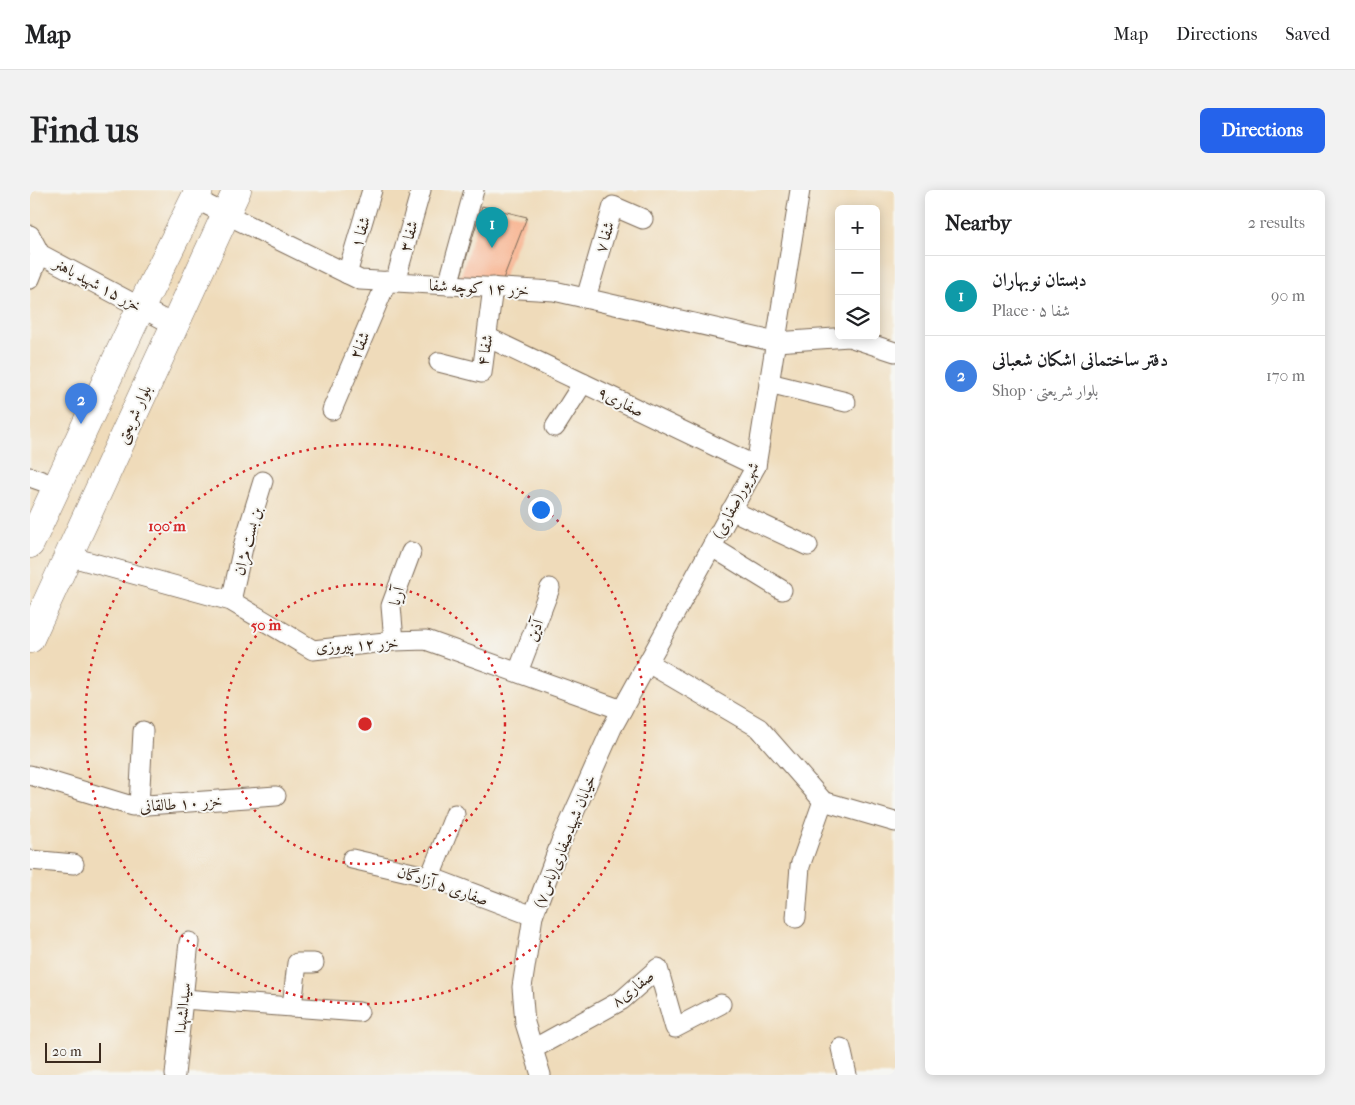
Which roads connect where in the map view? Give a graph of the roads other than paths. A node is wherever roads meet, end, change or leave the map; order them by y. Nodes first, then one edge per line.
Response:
1 (237, 190) edge
2 (372, 190) edge
3 (421, 190) edge
4 (474, 190) edge
5 (800, 190) edge
6 (197, 195) edge
7 (226, 214) junction
8 (642, 219) dead end
9 (30, 235) edge
10 (40, 254) junction
11 (347, 274) junction
12 (30, 280) edge
13 (391, 281) junction
14 (448, 285) junction
15 (493, 287) junction
16 (586, 298) junction
17 (141, 307) junction
18 (174, 325) junction
19 (487, 337) junction
20 (776, 342) junction
21 (895, 352) edge
22 (439, 362) dead end
23 (583, 383) junction
24 (769, 384) junction
25 (846, 402) dead end
26 (332, 410) dead end
27 (555, 427) dead end
28 (756, 466) junction
29 (30, 476) edge
30 (263, 481) dead end
31 (56, 486) junction
32 (731, 510) junction
33 (30, 544) edge
34 (808, 546) dead end
35 (712, 547) junction
36 (411, 552) dead end
37 (68, 556) junction
38 (550, 588) dead end
39 (782, 590) dead end
40 (232, 601) junction
41 (30, 639) edge
42 (394, 641) junction
43 (648, 663) junction
44 (518, 672) junction
45 (622, 710) junction
46 (612, 728) joint
47 (143, 731) dead end
48 (30, 776) edge
49 (276, 796) dead end
50 (823, 801) junction
51 (139, 806) junction
52 (455, 814) dead end
53 (895, 822) edge
54 (352, 859) dead end
55 (30, 860) edge
56 (74, 864) dead end
57 (430, 877) junction
58 (533, 916) junction
59 (796, 918) dead end
60 (189, 942) dead end
61 (314, 963) dead end
62 (183, 999) junction
63 (721, 1004) dead end
64 (292, 1007) junction
65 (359, 1012) dead end
66 (841, 1048) dead end
67 (533, 1049) junction
68 (175, 1075) edge
69 (541, 1075) edge
70 (847, 1075) edge

1 - 7 main road, بلوار شریعتی
2 - 11 street, شفا ۱
3 - 13 street, شفا ۳
4 - 14 street
5 - 20 street, شهریور(صفاری)
6 - 7 street, خزر ۱۴ کوچه شفا
6 - 17 main road
7 - 11 street, خزر ۱۴ کوچه شفا
7 - 18 main road, بلوار شریعتی
8 - 16 street, شفا ۷
9 - 10 street, خزر ۱۵ شهید باهنر
10 - 12 street
10 - 17 street, خزر ۱۵ شهید باهنر
11 - 13 street, خزر ۱۴ کوچه شفا
13 - 14 street, خزر ۱۴ کوچه شفا
13 - 26 street, شفا۲
14 - 15 street, خزر ۱۴ کوچه شفا
15 - 16 street, خزر ۱۴ کوچه شفا
15 - 19 street, شفا ۴
16 - 20 street, خزر ۱۴ کوچه شفا
17 - 18 street, خزر ۱۵ شهید باهنر
17 - 31 main road
18 - 37 main road, بلوار شریعتی
19 - 22 street, شفا ۴
19 - 23 street, صفاری۹
20 - 21 street, خزر ۱۴ کوچه شفا
20 - 24 street, شهریور(صفاری)
23 - 27 street
23 - 28 street, صفاری۹
24 - 25 street
24 - 28 street, شهریور(صفاری)
28 - 32 street, شهریور(صفاری)
29 - 31 street
30 - 40 street, بن بست مژان
31 - 33 main road
32 - 34 street
32 - 35 street, شهریور(صفاری)
35 - 39 street
35 - 43 street, شهریور(صفاری)
36 - 42 street, آریا
37 - 40 street, خزر ۱۲ پیروزی
37 - 41 main road, بلوار شریعتی
38 - 44 street, آذین
40 - 42 street, خزر ۱۲ پیروزی
42 - 44 street, خزر ۱۲ پیروزی
43 - 45 street, شهریور(صفاری)
43 - 50 street
44 - 45 street, خزر ۱۲ پیروزی
45 - 46 street, شهریور(صفاری)
46 - 58 street, خیابان شهیدصفاری(یاس۷)
47 - 51 street
48 - 51 street, خزر ۱۰ طالقانی
49 - 51 street, خزر ۱۰ طالقانی
50 - 53 street
50 - 59 street
52 - 57 street
54 - 57 street, صفاری ۵ آزادگان
55 - 56 street
57 - 58 street, صفاری ۵ آزادگان
58 - 67 street, خیابان شهیدصفاری(یاس۷)
60 - 62 street, سیدالشهدا
61 - 64 street
62 - 64 street
62 - 68 street, سیدالشهدا
63 - 67 street, صفاری۸
64 - 65 street
66 - 70 street
67 - 69 street, خیابان شهیدصفاری(یاس۷)

